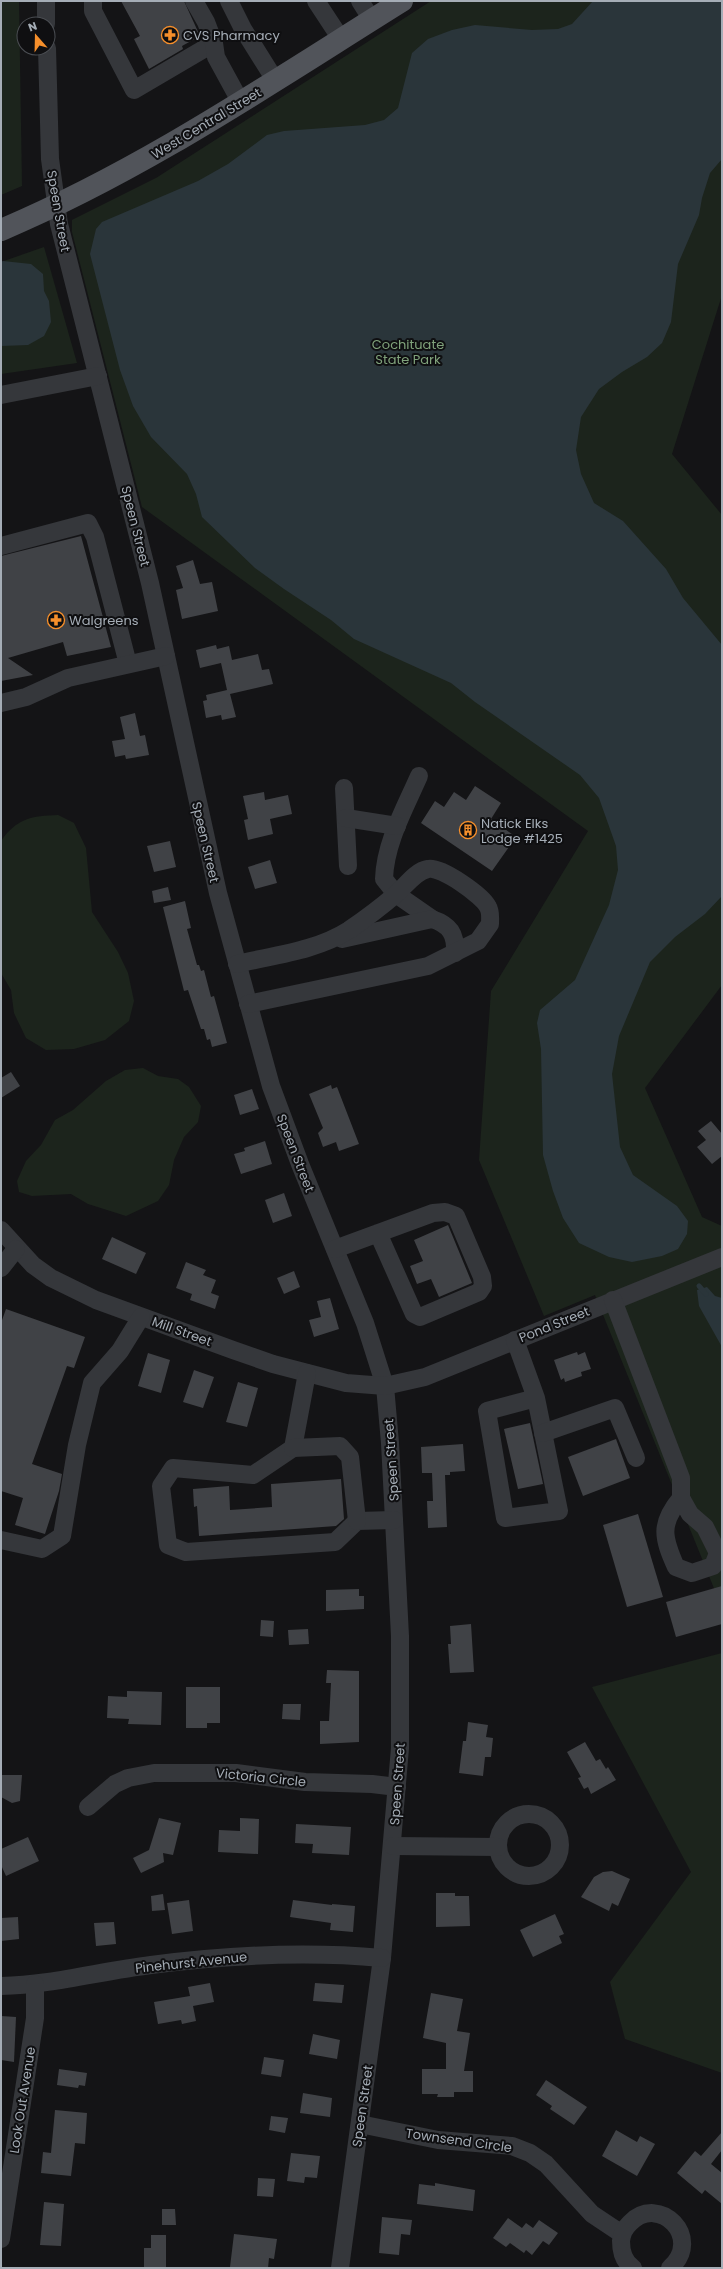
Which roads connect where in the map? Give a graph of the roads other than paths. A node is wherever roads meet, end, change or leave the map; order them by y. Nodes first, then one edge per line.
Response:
1 (46, 1) edge
2 (93, 1) edge
3 (194, 1) edge
4 (229, 1) edge
5 (316, 1) edge
6 (360, 1) edge
7 (402, 1) edge
8 (46, 16) edge
9 (372, 20) junction
10 (341, 39) junction
11 (214, 43) junction
12 (47, 56) edge
13 (275, 80) junction
14 (240, 101) junction
15 (56, 206) junction
16 (1, 230) edge
17 (98, 376) junction
18 (4, 395) edge
19 (1, 546) edge
20 (166, 656) junction
21 (128, 664) junction
22 (1, 703) edge
23 (419, 776) dead end
24 (344, 788) dead end
25 (346, 818) junction
26 (397, 826) junction
27 (348, 866) dead end
28 (396, 894) junction
29 (432, 919) junction
30 (323, 944) junction
31 (455, 953) junction
32 (237, 964) junction
33 (248, 1004) junction
34 (1, 1230) edge
35 (378, 1233) junction
36 (16, 1249) junction
37 (335, 1249) junction
38 (722, 1257) edge
39 (1, 1268) edge
40 (613, 1300) junction
41 (141, 1317) junction
42 (515, 1340) junction
43 (307, 1373) junction
44 (385, 1386) junction
45 (536, 1398) junction
46 (543, 1433) junction
47 (293, 1448) junction
48 (636, 1458) dead end
49 (681, 1498) dead end
50 (394, 1520) junction
51 (357, 1521) junction
52 (1, 1540) edge
53 (397, 1787) junction
54 (88, 1807) dead end
55 (393, 1846) junction
56 (498, 1847) dead end
57 (382, 1958) junction
58 (35, 1984) junction
59 (1, 1986) edge
60 (360, 2124) junction
61 (622, 2234) junction
62 (1, 2239) edge
63 (340, 2268) edge
64 (633, 2268) edge
65 (670, 2268) edge

1 - 8 street
2 - 11 street
3 - 11 street
4 - 13 street
5 - 10 street
6 - 9 street
7 - 9 main road, West Central Street
9 - 10 main road, West Central Street
10 - 13 main road, West Central Street
11 - 14 street
12 - 15 street, Speen Street
13 - 14 main road, West Central Street
14 - 15 main road, West Central Street
15 - 16 main road, West Central Street
15 - 17 street, Speen Street
17 - 18 street
17 - 20 street, Speen Street
19 - 21 street
20 - 21 street
20 - 32 street, Speen Street
21 - 22 street
23 - 26 street
24 - 25 street
25 - 26 street
25 - 27 street
26 - 28 street
28 - 29 street
28 - 30 street
28 - 31 street
29 - 30 street
29 - 31 street
30 - 32 street
31 - 33 street
32 - 33 street, Speen Street
33 - 37 street, Speen Street
34 - 36 street, Mill Street
35 - 35 street
35 - 37 street
36 - 39 street
36 - 41 street, Mill Street
37 - 44 street, Speen Street
38 - 40 street, Pond Street
40 - 42 street, Pond Street
40 - 49 street
41 - 43 street, Mill Street
41 - 52 street
42 - 44 street, Pond Street
42 - 45 street
43 - 44 street, Mill Street
43 - 47 street
44 - 50 street, Speen Street
45 - 46 street
45 - 46 street
46 - 48 street
47 - 51 street
47 - 51 street
50 - 51 street
50 - 53 street, Speen Street
53 - 54 street, Victoria Circle
53 - 55 street, Speen Street
55 - 56 street
55 - 57 street, Speen Street
57 - 58 street, Pinehurst Avenue
57 - 60 street, Speen Street
58 - 59 street, Pinehurst Avenue
58 - 62 street, Look Out Avenue
60 - 61 street, Townsend Circle
60 - 63 street, Speen Street
61 - 64 street
61 - 65 street

